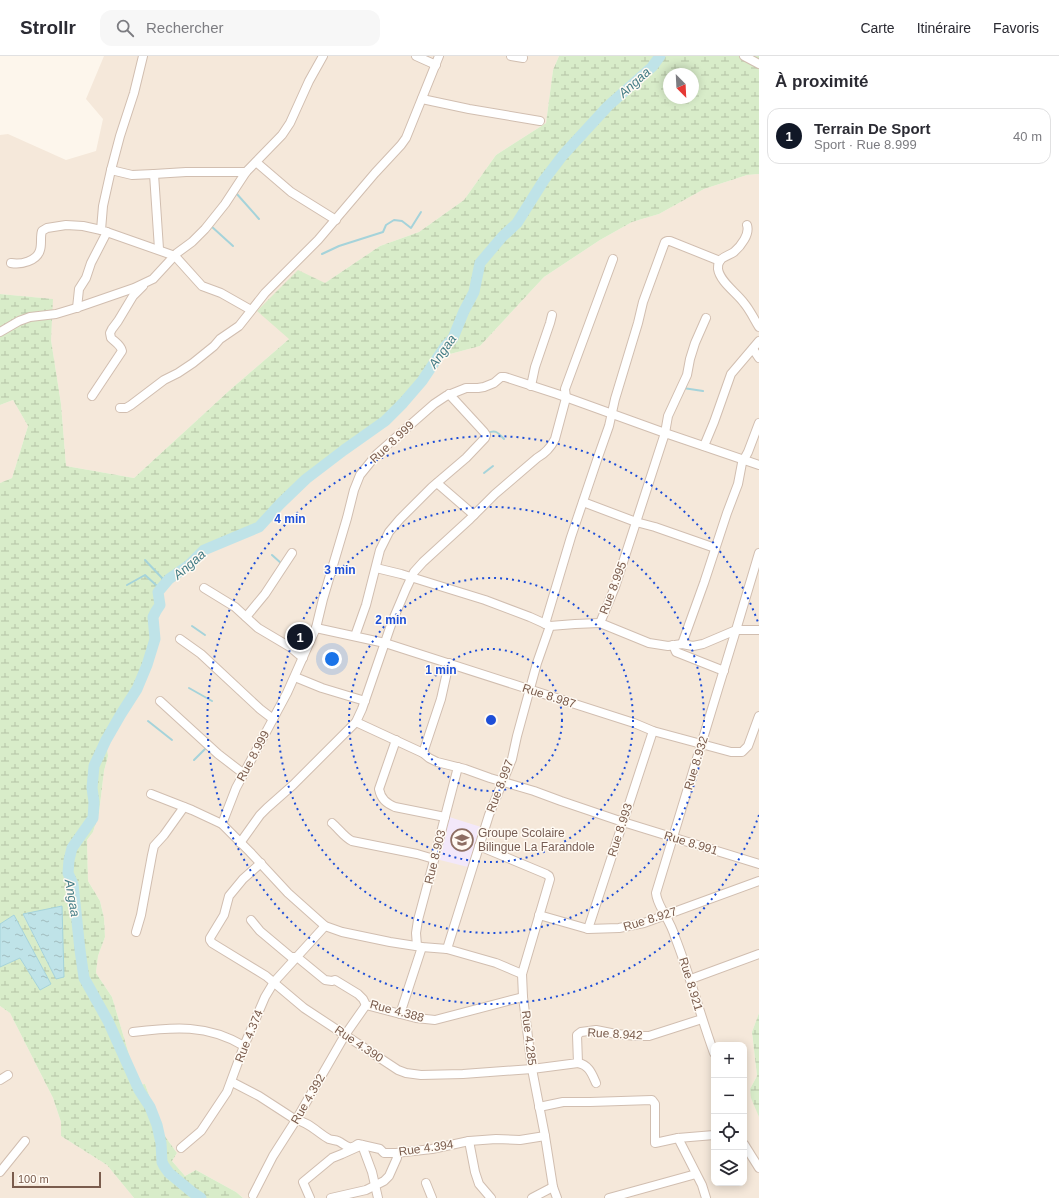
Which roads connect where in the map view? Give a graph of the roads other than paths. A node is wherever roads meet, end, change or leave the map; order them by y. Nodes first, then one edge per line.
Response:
1 (143, 56) edge
2 (323, 56) edge
3 (416, 56) edge
4 (439, 56) edge
5 (510, 56) edge
6 (744, 56) edge
7 (523, 58) dead end
8 (759, 64) edge
9 (436, 65) junction
10 (422, 99) junction
11 (540, 121) dead end
12 (256, 162) junction
13 (111, 170) junction
14 (246, 172) junction
15 (154, 174) junction
16 (336, 220) junction
17 (747, 225) dead end
18 (104, 231) junction
19 (159, 249) junction
20 (175, 256) junction
21 (613, 259) dead end
22 (720, 261) junction
23 (11, 264) dead end
24 (146, 283) junction
25 (77, 308) junction
26 (251, 310) junction
27 (552, 315) dead end
28 (706, 318) dead end
29 (759, 327) edge
30 (0, 332) edge
31 (759, 341) edge
32 (753, 349) junction
33 (759, 358) edge
34 (531, 386) junction
35 (449, 394) junction
36 (92, 396) dead end
37 (566, 398) junction
38 (120, 408) dead end
39 (612, 415) junction
40 (759, 422) edge
41 (665, 433) junction
42 (704, 446) junction
43 (743, 460) junction
44 (759, 465) edge
45 (437, 483) junction
46 (583, 502) junction
47 (474, 516) junction
48 (636, 522) junction
49 (715, 548) junction
50 (759, 553) edge
51 (292, 554) dead end
52 (376, 568) junction
53 (411, 578) junction
54 (204, 588) dead end
55 (246, 618) junction
56 (600, 623) junction
57 (548, 625) junction
58 (316, 628) junction
59 (736, 630) junction
60 (759, 630) edge
61 (355, 636) junction
62 (180, 638) dead end
63 (385, 643) junction
64 (682, 644) junction
65 (673, 645) junction
66 (303, 658) junction
67 (449, 663) junction
68 (724, 671) junction
69 (295, 677) junction
70 (530, 690) junction
71 (160, 701) dead end
72 (364, 701) junction
73 (759, 716) edge
74 (273, 720) junction
75 (356, 722) junction
76 (653, 731) junction
77 (396, 740) junction
78 (702, 744) junction
79 (423, 753) junction
80 (458, 767) junction
81 (244, 774) junction
82 (502, 782) junction
83 (151, 794) dead end
84 (184, 807) junction
85 (444, 817) junction
86 (623, 822) junction
87 (332, 823) dead end
88 (222, 824) junction
89 (673, 838) junction
90 (240, 842) junction
91 (479, 846) junction
92 (434, 859) junction
93 (261, 863) junction
94 (759, 864) edge
95 (759, 881) edge
96 (539, 915) junction
97 (666, 915) junction
98 (251, 920) dead end
99 (325, 926) junction
100 (588, 929) junction
101 (136, 932) dead end
102 (419, 947) junction
103 (447, 949) junction
104 (759, 954) edge
105 (297, 957) junction
106 (522, 974) junction
107 (691, 979) junction
108 (274, 982) junction
109 (523, 998) junction
110 (366, 1005) junction
111 (400, 1014) junction
112 (702, 1019) junction
113 (133, 1032) dead end
114 (345, 1035) junction
115 (711, 1044) edge
116 (244, 1046) junction
117 (578, 1063) junction
118 (532, 1069) junction
119 (8, 1075) dead end
120 (0, 1080) edge
121 (232, 1082) junction
122 (596, 1083) dead end
123 (539, 1107) junction
124 (296, 1120) junction
125 (545, 1136) junction
126 (711, 1136) edge
127 (678, 1138) junction
128 (25, 1141) dead end
129 (469, 1141) junction
130 (362, 1145) junction
131 (181, 1148) dead end
132 (747, 1148) edge
133 (396, 1153) junction
134 (759, 1168) edge
135 (0, 1172) edge
136 (696, 1174) junction
137 (426, 1183) dead end
138 (375, 1185) junction
139 (553, 1187) junction
140 (253, 1195) dead end
141 (310, 1198) edge
142 (331, 1198) edge
143 (378, 1198) edge
144 (432, 1198) edge
145 (490, 1198) edge
146 (532, 1198) edge
147 (557, 1198) edge
148 (609, 1198) edge
149 (706, 1198) edge

1 - 13 street
2 - 12 street
3 - 9 street
4 - 9 street
5 - 7 street
6 - 8 street
9 - 10 street
10 - 11 street
10 - 16 street
12 - 14 street
12 - 16 street
13 - 15 street
13 - 18 street
14 - 15 street
14 - 20 street
15 - 19 street
16 - 26 street
17 - 22 street
18 - 19 street
18 - 23 street
18 - 25 street
19 - 20 street
20 - 24 street
20 - 26 street
21 - 37 street
22 - 29 street
22 - 39 street, Rue 8.997
24 - 25 street
24 - 36 street
25 - 30 street
26 - 38 street
27 - 34 street
28 - 41 street, Rue 8.995
31 - 32 street
32 - 33 street
32 - 42 street
34 - 35 street, Rue 8.999
34 - 37 street, Rue 8.999
35 - 45 street
35 - 58 street, Rue 8.999
37 - 39 street, Rue 8.999
37 - 47 street
39 - 41 street, Rue 8.999
39 - 46 street, Rue 8.997
40 - 43 street
41 - 42 street
41 - 48 street, Rue 8.995
42 - 43 street
43 - 44 street
43 - 49 street
45 - 47 street
45 - 52 street
46 - 48 street
46 - 57 street, Rue 8.997
47 - 53 street
48 - 49 street
48 - 56 street, Rue 8.995
49 - 64 street
50 - 59 street
51 - 55 street
52 - 53 street
52 - 61 street
53 - 57 street
53 - 63 street
54 - 55 street
55 - 66 street
56 - 57 street
56 - 65 street, Rue 8.995
57 - 70 street, Rue 8.997
58 - 61 street, Rue 8.987
58 - 66 street, Rue 8.999
59 - 60 street
59 - 64 street, Rue 8.995
59 - 68 street, Rue 8.932
61 - 63 street, Rue 8.987
62 - 74 street
63 - 67 street, Rue 8.987
63 - 72 street
64 - 65 street, Rue 8.995
65 - 68 street
66 - 69 street, Rue 8.999
67 - 70 street, Rue 8.987
67 - 79 street
68 - 78 street, Rue 8.932
69 - 72 street
69 - 74 street, Rue 8.999
70 - 76 street, Rue 8.987
70 - 82 street, Rue 8.997
71 - 81 street
72 - 75 street
73 - 78 street, Rue 8.987
74 - 81 street, Rue 8.999
75 - 77 street, Rue 8.991
75 - 90 street
76 - 78 street, Rue 8.987
76 - 86 street, Rue 8.993
77 - 79 street, Rue 8.991
77 - 85 street
78 - 89 street, Rue 8.932
79 - 80 street, Rue 8.991
80 - 82 street, Rue 8.991
80 - 85 street, Rue 8.903
81 - 88 street, Rue 8.999
82 - 86 street, Rue 8.991
82 - 91 street, Rue 8.997
83 - 84 street
84 - 88 street
84 - 101 street
85 - 92 street, Rue 8.903
86 - 89 street, Rue 8.991
86 - 100 street, Rue 8.993
87 - 92 street
88 - 90 street
89 - 94 street, Rue 8.991
89 - 97 street, Rue 8.932
90 - 93 street
91 - 96 street, Rue 4.285
91 - 103 street, Rue 8.997
92 - 102 street, Rue 8.903
93 - 99 street
93 - 108 street, Rue 4.390
95 - 97 street, Rue 8.927
96 - 100 street, Rue 8.927
96 - 106 street, Rue 4.285
97 - 100 street, Rue 8.927
97 - 107 street, Rue 8.921
98 - 105 street, Rue 4.388
99 - 102 street
99 - 105 street, Rue 4.374
102 - 103 street
102 - 111 street, Rue 8.903
103 - 106 street
104 - 107 street
105 - 108 street, Rue 4.374
105 - 110 street, Rue 4.388
106 - 109 street, Rue 4.285
107 - 112 street, Rue 8.921
108 - 114 street, Rue 4.390
108 - 116 street, Rue 4.374
109 - 111 street, Rue 4.388
109 - 118 street, Rue 4.285
110 - 111 street, Rue 4.388
110 - 114 street, Rue 4.392
112 - 115 street, Rue 8.921
112 - 117 street, Rue 8.942
113 - 116 street
114 - 118 street, Rue 4.390
114 - 124 street, Rue 4.392
116 - 121 street, Rue 4.374
117 - 118 street
117 - 122 street
118 - 123 street, Rue 4.285
119 - 120 street
121 - 124 street, Rue 4.394
121 - 131 street, Rue 4.374
123 - 125 street, Rue 4.285
123 - 127 street
124 - 130 street, Rue 4.394
124 - 140 street, Rue 4.392
125 - 129 street, Rue 4.394
125 - 139 street, Rue 4.285
126 - 127 street
127 - 136 street
128 - 135 street
129 - 133 street, Rue 4.394
129 - 145 street
130 - 133 street, Rue 4.394
130 - 138 street
130 - 141 street
132 - 134 street
133 - 138 street
136 - 148 street
136 - 149 street
137 - 144 street
138 - 142 street
138 - 143 street
139 - 146 street
139 - 147 street, Rue 4.285

